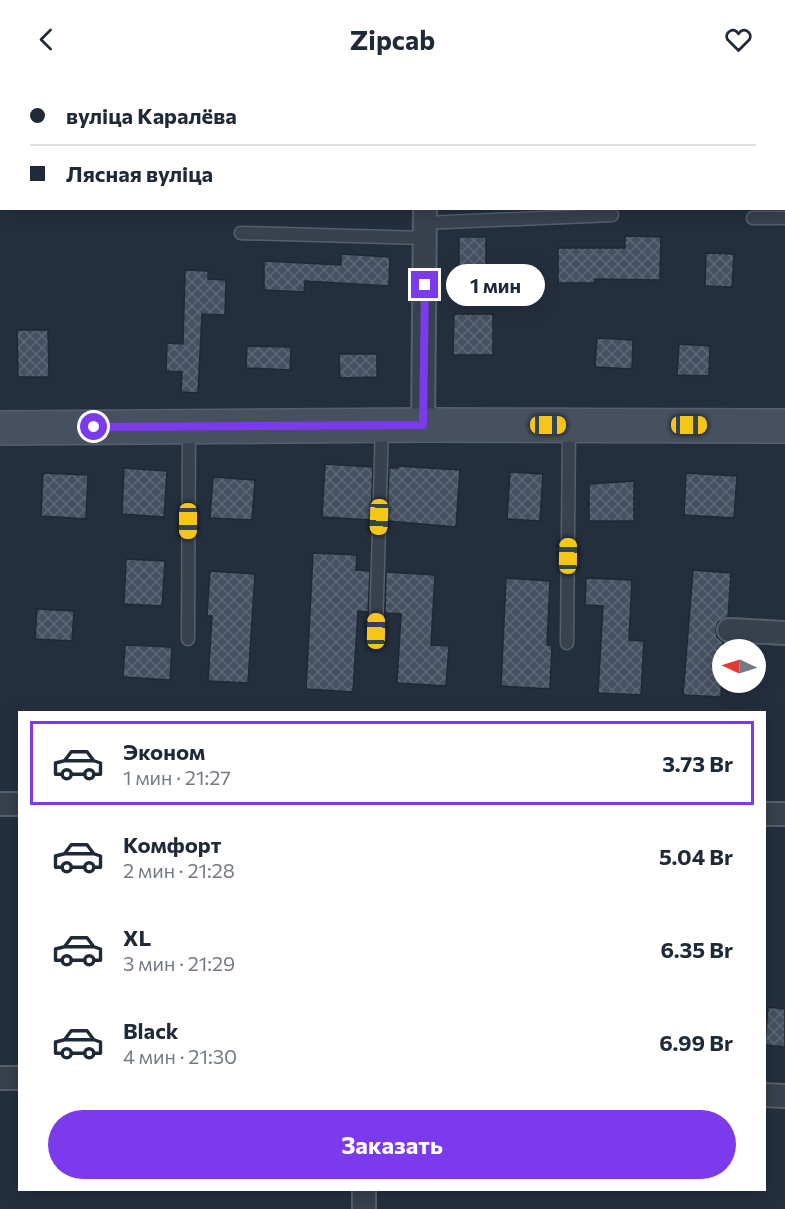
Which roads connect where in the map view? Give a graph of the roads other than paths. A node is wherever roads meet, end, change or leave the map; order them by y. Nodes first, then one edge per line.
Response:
1 (612, 214) dead end
2 (753, 218) dead end
3 (785, 218) edge
4 (425, 223) edge
5 (241, 233) dead end
6 (382, 425) junction
7 (423, 425) junction
8 (569, 425) junction
9 (189, 426) junction
10 (785, 426) edge
11 (0, 428) edge
12 (729, 630) dead end
13 (376, 631) dead end
14 (785, 633) edge
15 (188, 639) dead end
16 (567, 643) dead end
17 (0, 804) edge
18 (18, 804) edge
19 (766, 814) edge
20 (785, 814) edge
21 (0, 1078) edge
22 (18, 1078) edge
23 (766, 1095) edge
24 (785, 1096) edge
25 (364, 1191) edge
26 (364, 1209) edge

1 - 4 lane
2 - 3 lane
4 - 5 lane
4 - 7 street
6 - 7 main road
6 - 9 main road
6 - 13 lane
7 - 8 main road
8 - 10 main road
8 - 16 lane
9 - 11 main road
9 - 15 lane
12 - 14 street
17 - 18 street
19 - 20 street
21 - 22 street
23 - 24 street
25 - 26 street

